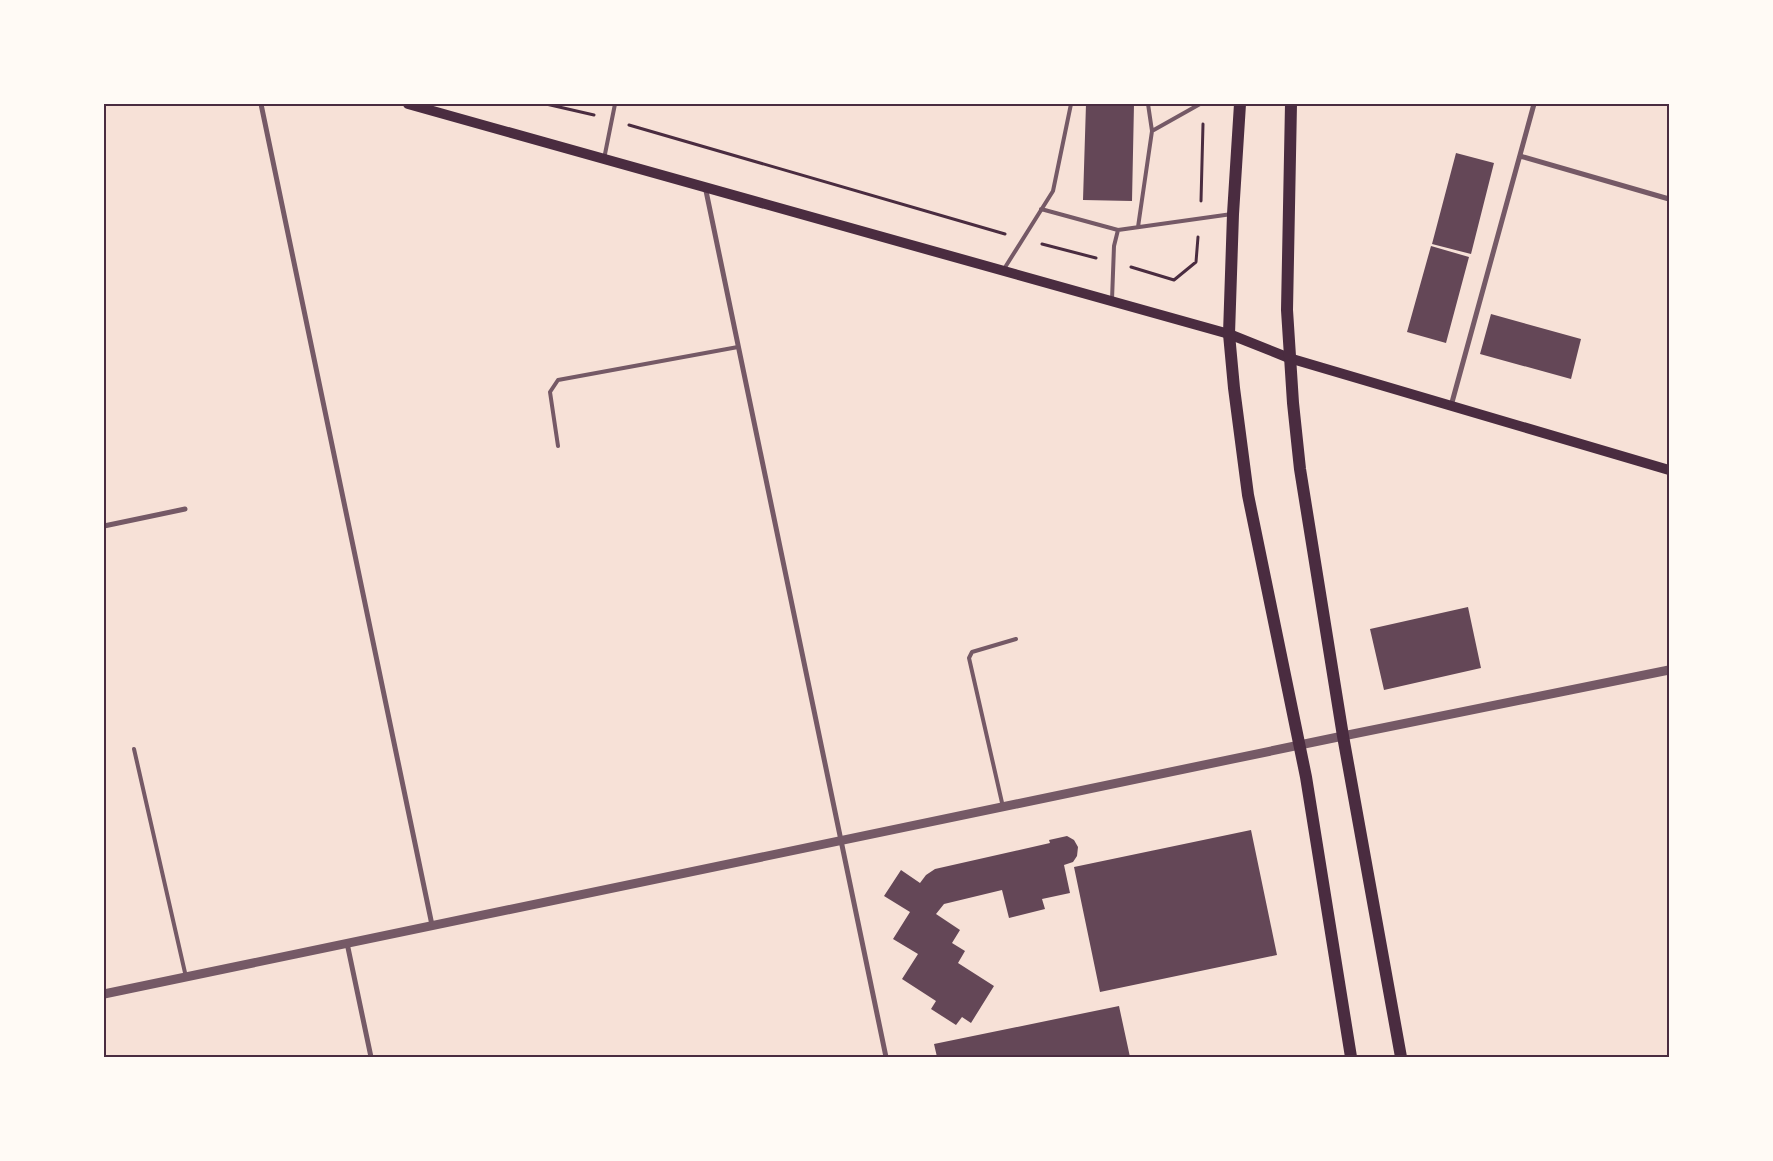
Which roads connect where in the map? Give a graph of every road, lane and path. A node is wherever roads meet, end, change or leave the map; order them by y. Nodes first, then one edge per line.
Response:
1 (261, 104) edge
2 (408, 104) edge
3 (546, 104) edge
4 (615, 104) edge
5 (1071, 104) edge
6 (1148, 104) edge
7 (1200, 104) edge
8 (1240, 104) edge
9 (1291, 104) edge
10 (1534, 104) edge
11 (610, 120) junction
12 (1203, 123) dead end
13 (1152, 132) junction
14 (1520, 156) junction
15 (604, 159) junction
16 (705, 186) junction
17 (1669, 199) edge
18 (1042, 209) junction
19 (1232, 214) junction
20 (1200, 217) junction
21 (1138, 227) junction
22 (1118, 230) junction
23 (1023, 239) junction
24 (1114, 262) junction
25 (1004, 269) junction
26 (1112, 301) junction
27 (1229, 334) junction
28 (738, 347) junction
29 (1289, 358) junction
30 (1451, 406) junction
31 (558, 446) dead end
32 (1669, 470) edge
33 (185, 510) dead end
34 (104, 526) edge
35 (1016, 638) dead end
36 (1669, 670) edge
37 (1343, 736) junction
38 (1299, 746) junction
39 (134, 749) dead end
40 (1003, 807) junction
41 (840, 840) junction
42 (432, 925) junction
43 (347, 943) junction
44 (186, 977) junction
45 (104, 994) edge
46 (371, 1057) edge
47 (886, 1057) edge
48 (1351, 1057) edge
49 (1400, 1057) edge

1 - 42 street
2 - 15 main road
3 - 11 path
4 - 11 lane
5 - 18 lane
6 - 13 lane
7 - 13 lane
8 - 19 main road
9 - 29 main road
10 - 14 street
11 - 15 lane
11 - 23 path
12 - 20 path
13 - 21 lane
14 - 17 street
14 - 30 street
15 - 16 main road
16 - 25 main road
16 - 28 street
18 - 22 lane
18 - 23 lane
19 - 20 lane
19 - 27 main road
20 - 21 lane
20 - 24 path
21 - 22 lane
22 - 24 lane
23 - 24 path
23 - 25 lane
24 - 26 lane
25 - 26 main road
26 - 27 main road
27 - 29 main road
27 - 38 main road
28 - 31 lane
28 - 41 street
29 - 30 main road
29 - 37 main road
30 - 32 main road
33 - 34 street
35 - 40 lane
36 - 37 street
37 - 38 street
37 - 49 main road
38 - 40 street
38 - 48 main road
39 - 44 lane
40 - 41 street
41 - 42 street
41 - 47 street
42 - 43 street
43 - 44 street
43 - 46 street
44 - 45 street

